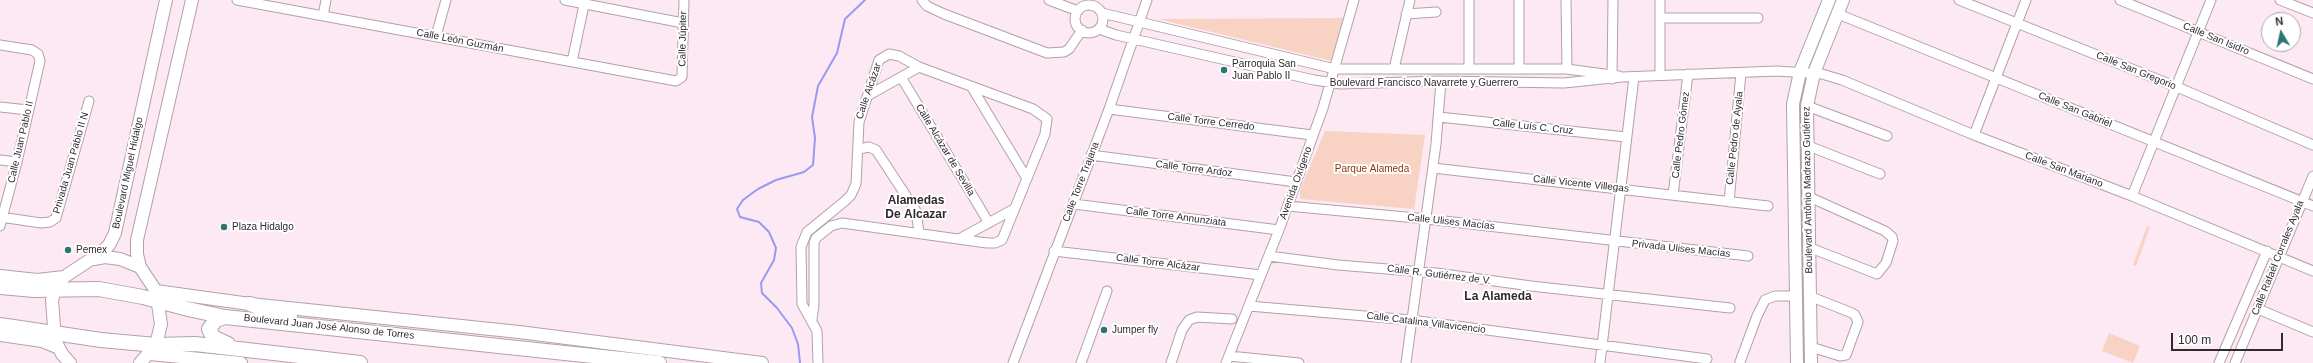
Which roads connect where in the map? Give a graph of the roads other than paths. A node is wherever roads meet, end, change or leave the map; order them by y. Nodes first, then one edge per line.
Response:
1 (166, 0) edge
2 (192, 0) edge
3 (237, 0) edge
4 (326, 0) edge
5 (446, 0) edge
6 (565, 0) edge
7 (684, 0) edge
8 (922, 0) edge
9 (1049, 0) edge
10 (1147, 0) edge
11 (1354, 0) edge
12 (1410, 0) edge
13 (1469, 0) edge
14 (1519, 0) edge
15 (1566, 0) edge
16 (1613, 0) edge
17 (1660, 0) edge
18 (1829, 0) edge
19 (1844, 0) edge
20 (1959, 0) edge
21 (2026, 0) edge
22 (2120, 0) edge
23 (2211, 0) edge
24 (2280, 0) edge
25 (584, 2) edge
26 (1091, 2) edge
27 (1078, 11) junction
28 (1436, 12) dead end
29 (1102, 13) junction
30 (2313, 13) edge
31 (1406, 14) junction
32 (1838, 14) junction
33 (323, 16) junction
34 (1661, 18) junction
35 (1758, 18) dead end
36 (1139, 22) junction
37 (683, 23) junction
38 (2017, 23) junction
39 (1099, 28) junction
40 (1082, 30) junction
41 (2199, 32) junction
42 (436, 36) junction
43 (1134, 38) junction
44 (1230, 44) junction
45 (0, 45) edge
46 (1226, 60) junction
47 (572, 62) junction
48 (919, 67) junction
49 (1394, 68) junction
50 (1469, 68) junction
51 (1335, 69) junction
52 (1519, 69) junction
53 (1567, 69) junction
54 (1800, 72) junction
55 (1741, 73) junction
56 (1814, 73) junction
57 (1688, 74) junction
58 (1660, 75) junction
59 (1612, 76) junction
60 (682, 77) joint
61 (901, 77) junction
62 (1634, 77) junction
63 (1995, 79) junction
64 (2313, 79) edge
65 (1441, 81) junction
66 (1331, 83) junction
67 (971, 86) junction
68 (2177, 87) junction
69 (869, 95) junction
70 (89, 101) dead end
71 (1807, 106) junction
72 (0, 107) edge
73 (1109, 109) junction
74 (28, 110) junction
75 (1439, 117) junction
76 (1312, 135) junction
77 (1974, 135) junction
78 (1626, 136) junction
79 (1887, 136) dead end
80 (2154, 142) junction
81 (1806, 145) junction
82 (2313, 145) edge
83 (859, 150) junction
84 (1091, 155) junction
85 (0, 160) edge
86 (17, 162) junction
87 (1433, 168) junction
88 (1880, 174) dead end
89 (2313, 176) edge
90 (1026, 177) junction
91 (1296, 182) junction
92 (1620, 188) junction
93 (1673, 195) junction
94 (1807, 196) junction
95 (2132, 196) junction
96 (2302, 201) junction
97 (1729, 202) junction
98 (1074, 204) junction
99 (1288, 206) junction
100 (1768, 206) dead end
101 (2313, 206) edge
102 (1014, 209) junction
103 (1426, 219) junction
104 (1, 220) edge
105 (989, 223) junction
106 (1279, 230) junction
107 (919, 234) junction
108 (959, 239) junction
109 (1614, 241) junction
110 (801, 247) junction
111 (1808, 247) junction
112 (813, 249) junction
113 (1054, 251) junction
114 (2267, 251) junction
115 (1269, 256) junction
116 (1748, 256) dead end
117 (2280, 256) junction
118 (94, 259) junction
119 (140, 268) junction
120 (1420, 271) junction
121 (2313, 271) edge
122 (1261, 275) junction
123 (0, 276) edge
124 (64, 277) junction
125 (0, 287) edge
126 (55, 290) junction
127 (1107, 291) dead end
128 (1608, 295) junction
129 (157, 296) junction
130 (1795, 296) junction
131 (1809, 296) junction
132 (250, 304) junction
133 (1249, 306) junction
134 (1730, 308) dead end
135 (2258, 309) junction
136 (226, 317) junction
137 (812, 319) junction
138 (1232, 319) dead end
139 (1411, 320) junction
140 (0, 325) edge
141 (316, 325) junction
142 (0, 330) edge
143 (2313, 332) edge
144 (54, 333) junction
145 (0, 335) edge
146 (17, 337) junction
147 (1602, 345) junction
148 (1811, 347) junction
149 (59, 348) junction
150 (238, 348) junction
151 (153, 349) junction
152 (281, 354) junction
153 (169, 359) edge
154 (1228, 359) edge
155 (1706, 359) dead end
156 (218, 362) edge
157 (1740, 362) dead end
158 (70, 363) edge
159 (140, 363) edge
160 (241, 363) edge
161 (298, 363) edge
162 (360, 363) edge
163 (660, 363) edge
164 (762, 363) edge
165 (818, 363) edge
166 (1013, 363) edge
167 (1081, 363) edge
168 (1171, 363) edge
169 (1299, 363) edge
170 (1406, 363) edge
171 (1600, 363) edge
172 (1797, 363) edge
173 (1811, 363) edge
174 (2219, 363) edge
175 (2235, 363) edge

1 - 118 street, Boulevard Miguel Hidalgo
2 - 119 street
3 - 33 street, Calle León Guzmán
4 - 33 street
5 - 42 street
6 - 25 street
7 - 37 street, Calle Júpiter
8 - 40 street
9 - 27 street
10 - 36 street, Calle Torre Trajana
11 - 51 street, Avenida Oxígeno
12 - 31 street
13 - 50 street
14 - 52 street
15 - 53 street
16 - 59 street
17 - 34 street
18 - 54 street, Boulevard Antônio Madrazo Gutiérrez
19 - 32 street, Boulevard Antônio Madrazo Gutiérrez
20 - 38 street, Calle San Gregorio
21 - 38 street
22 - 41 street, Calle San Isidro
23 - 41 street
24 - 30 street
25 - 37 street
25 - 47 street
26 - 27 street
26 - 29 street
27 - 40 street
28 - 31 street
29 - 36 street, Boulevard Francisco Navarrete y Guerrero
29 - 39 street
31 - 49 street
32 - 56 street, Boulevard Antônio Madrazo Gutiérrez
32 - 63 street, Calle San Gabriel
33 - 42 street, Calle León Guzmán
34 - 35 street
34 - 58 street
36 - 43 street, Calle Torre Trajana
36 - 44 street, Boulevard Francisco Navarrete y Guerrero
37 - 60 street, Calle Júpiter
38 - 63 street
38 - 68 street, Calle San Gregorio
39 - 40 street
39 - 43 street, Boulevard Francisco Navarrete y Guerrero
41 - 64 street, Calle San Isidro
41 - 68 street
42 - 47 street, Calle León Guzmán
43 - 46 street, Boulevard Francisco Navarrete y Guerrero
43 - 73 street, Calle Torre Trajana
44 - 46 street
44 - 51 street, Boulevard Francisco Navarrete y Guerrero
45 - 74 street, Calle Juan Pablo II
46 - 66 street, Boulevard Francisco Navarrete y Guerrero
47 - 60 street, Calle León Guzmán
48 - 61 street
48 - 67 street, Calle Alcázar
48 - 69 street, Calle Alcázar
49 - 50 street, Boulevard Francisco Navarrete y Guerrero
49 - 51 street, Boulevard Francisco Navarrete y Guerrero
50 - 52 street, Boulevard Francisco Navarrete y Guerrero
51 - 66 street, Avenida Oxígeno
52 - 53 street, Boulevard Francisco Navarrete y Guerrero
53 - 59 street, Boulevard Francisco Navarrete y Guerrero
54 - 55 street, Boulevard Francisco Navarrete y Guerrero
54 - 56 street, Boulevard Francisco Navarrete y Guerrero
54 - 130 street, Boulevard Antônio Madrazo Gutiérrez
55 - 57 street, Boulevard Francisco Navarrete y Guerrero
55 - 97 street, Calle Pedro de Ayala
56 - 71 street, Boulevard Antônio Madrazo Gutiérrez
56 - 77 street, Calle San Mariano
57 - 58 street, Boulevard Francisco Navarrete y Guerrero
57 - 93 street, Calle Pedro Gómez
58 - 62 street, Boulevard Francisco Navarrete y Guerrero
59 - 62 street, Boulevard Francisco Navarrete y Guerrero
59 - 65 street, Boulevard Francisco Navarrete y Guerrero
61 - 69 street
61 - 105 street, Calle Alcázar de Sevilla
62 - 78 street
63 - 77 street
63 - 80 street, Calle San Gabriel
65 - 66 street, Boulevard Francisco Navarrete y Guerrero
65 - 75 street
66 - 76 street, Avenida Oxígeno
67 - 90 street
67 - 90 street, Calle Alcázar
68 - 80 street
68 - 82 street, Calle San Gregorio
69 - 83 street, Calle Alcázar
70 - 104 street, Privada Juan Pablo II N
71 - 79 street
71 - 81 street, Boulevard Antônio Madrazo Gutiérrez
72 - 74 street
73 - 76 street, Calle Torre Cerredo
73 - 84 street, Calle Torre Trajana
74 - 86 street, Calle Juan Pablo II
75 - 78 street, Calle Luís C. Cruz
75 - 87 street
76 - 91 street, Avenida Oxígeno
77 - 95 street, Calle San Mariano
78 - 92 street
80 - 95 street
80 - 96 street, Calle San Gabriel
81 - 88 street
81 - 94 street, Boulevard Antônio Madrazo Gutiérrez
83 - 107 street
83 - 110 street, Calle Alcázar
84 - 91 street, Calle Torre Ardoz
84 - 98 street, Calle Torre Trajana
85 - 86 street
86 - 104 street, Calle Juan Pablo II
87 - 92 street, Calle Vicente Villegas
87 - 103 street
89 - 96 street, Calle Rafaél Corrales Ayala
90 - 102 street, Calle Alcázar
91 - 99 street, Avenida Oxígeno
92 - 93 street, Calle Vicente Villegas
92 - 109 street
93 - 97 street, Calle Vicente Villegas
94 - 111 street, Boulevard Antônio Madrazo Gutiérrez
94 - 111 street
95 - 114 street, Calle San Mariano
96 - 101 street, Calle San Gabriel
96 - 117 street, Calle Rafaél Corrales Ayala
97 - 100 street, Calle Vicente Villegas
98 - 106 street, Calle Torre Annunziata
98 - 113 street, Calle Torre Trajana
99 - 103 street, Calle Ulises Macías
99 - 106 street, Avenida Oxígeno
102 - 105 street
102 - 108 street, Calle Alcázar
103 - 109 street, Calle Ulises Macías
103 - 120 street
105 - 108 street
106 - 115 street, Avenida Oxígeno
107 - 108 street, Calle Alcázar
107 - 112 street, Calle Alcázar
109 - 116 street, Privada Ulises Macías
109 - 128 street
110 - 112 street
110 - 137 street
111 - 131 street, Boulevard Antônio Madrazo Gutiérrez
112 - 137 street
113 - 122 street, Calle Torre Alcázar
113 - 166 street, Calle Torre Trajana
114 - 117 street, Calle San Mariano
114 - 174 street, Calle Rafaél Corrales Ayala
115 - 120 street, Calle R. Gutiérrez de V.
115 - 122 street, Avenida Oxígeno
117 - 121 street, Calle San Mariano
117 - 135 street, Calle Rafaél Corrales Ayala
118 - 119 street
118 - 124 street, Boulevard Miguel Hidalgo
119 - 129 street
120 - 128 street, Calle R. Gutiérrez de V.
120 - 139 street
122 - 133 street, Avenida Oxígeno
123 - 124 street
124 - 126 street, Boulevard Miguel Hidalgo
125 - 126 main road, Boulevard Juan José Alonso de Torres
126 - 129 main road, Boulevard Juan José Alonso de Torres
126 - 144 street, Boulevard Miguel Hidalgo
127 - 167 street
128 - 134 street, Calle R. Gutiérrez de V.
128 - 147 street
129 - 132 street
129 - 136 main road, Boulevard Juan José Alonso de Torres
129 - 151 street
130 - 157 street
130 - 172 street, Boulevard Antônio Madrazo Gutiérrez
131 - 148 street, Boulevard Antônio Madrazo Gutiérrez
131 - 148 street
132 - 141 main road
132 - 164 street
133 - 139 street, Calle Catalina Villavicencio
133 - 154 street, Avenida Oxígeno
135 - 143 street
135 - 175 street, Calle Rafaél Corrales Ayala
136 - 141 main road, Boulevard Juan José Alonso de Torres
136 - 150 main road
137 - 165 street
138 - 168 street
139 - 147 street, Calle Catalina Villavicencio
139 - 170 street
140 - 144 main road
141 - 163 main road, Boulevard Juan José Alonso de Torres
142 - 146 main road
144 - 149 street, Boulevard Miguel Hidalgo
144 - 151 main road
145 - 146 street
146 - 149 street
147 - 155 street, Calle Catalina Villavicencio
147 - 171 street
148 - 173 street, Boulevard Antônio Madrazo Gutiérrez
149 - 158 street, Boulevard Miguel Hidalgo
150 - 151 main road
150 - 152 main road
151 - 153 street
151 - 159 street
152 - 161 main road
152 - 162 main road
153 - 156 street
154 - 169 street
156 - 160 street

